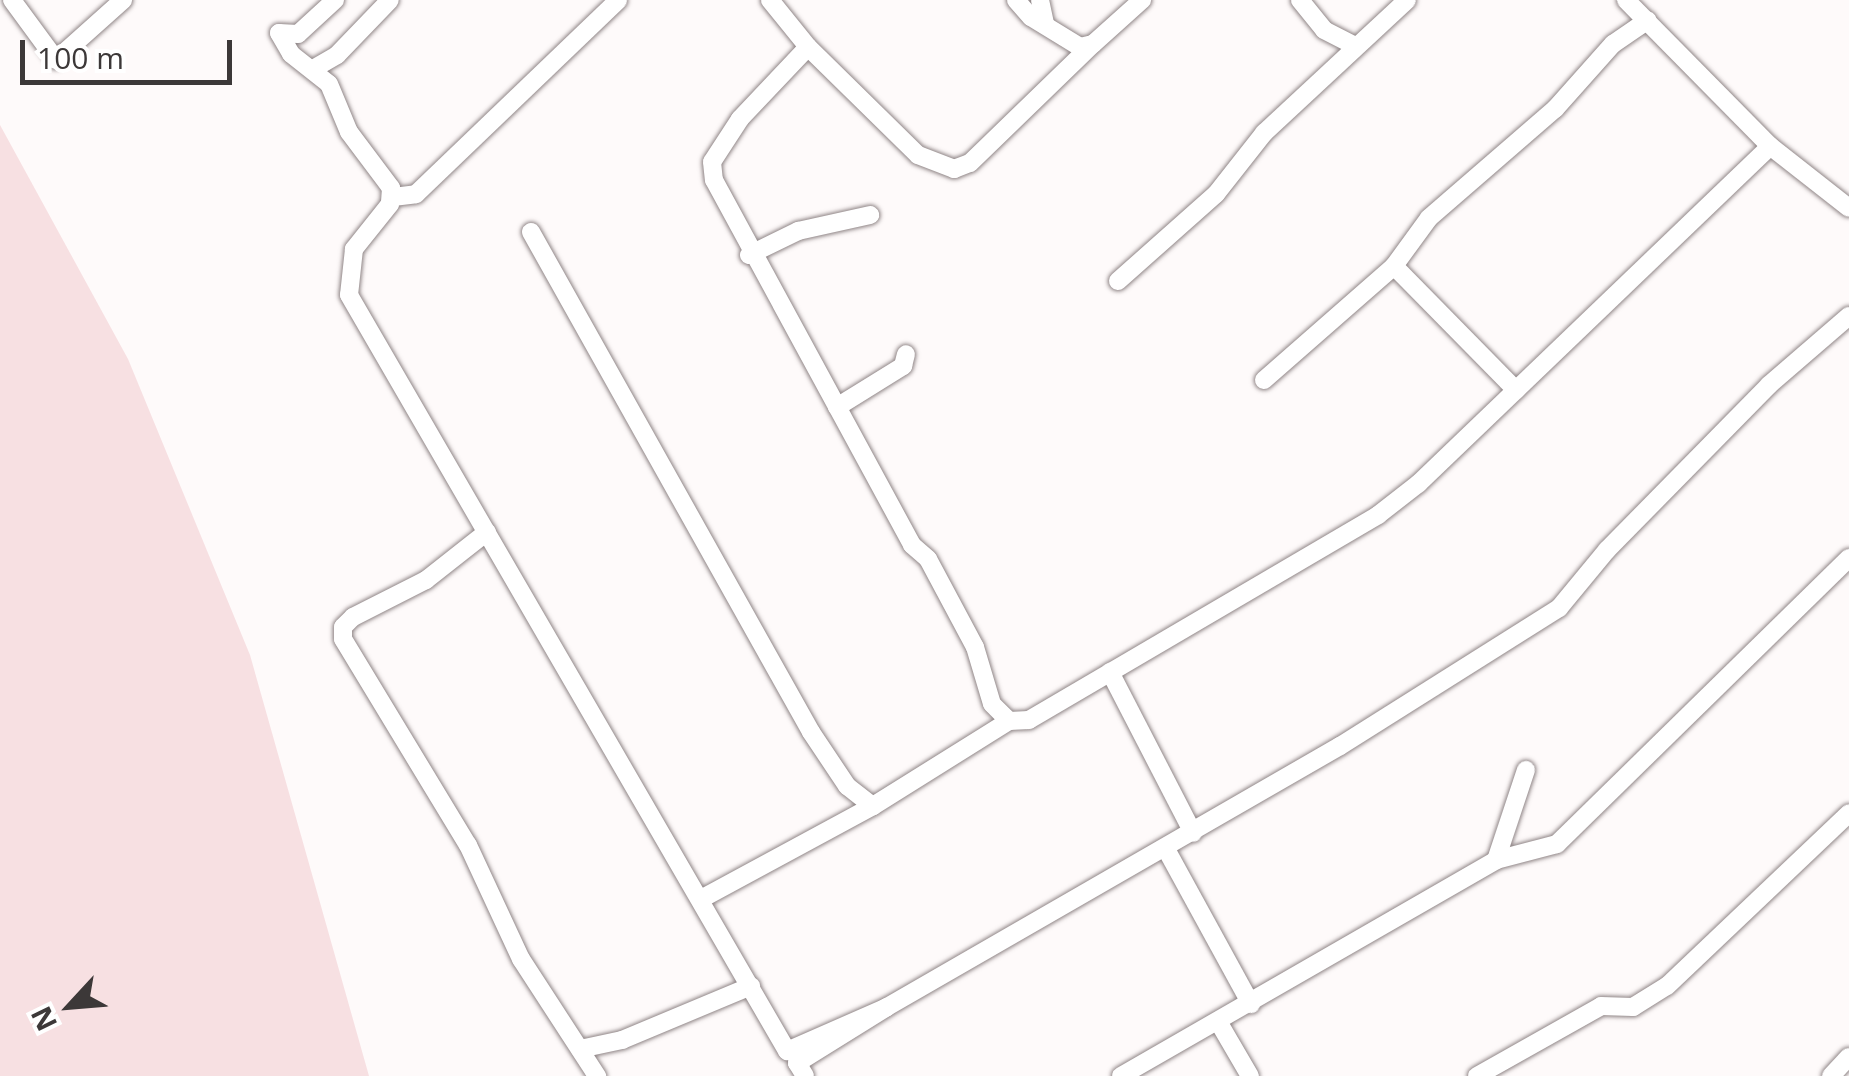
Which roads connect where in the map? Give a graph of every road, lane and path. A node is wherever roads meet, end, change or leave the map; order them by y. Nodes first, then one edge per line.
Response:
1 (12, 0) edge
2 (124, 0) edge
3 (336, 0) edge
4 (390, 0) edge
5 (618, 0) edge
6 (770, 0) edge
7 (1016, 0) edge
8 (1040, 0) edge
9 (1142, 0) edge
10 (1300, 0) edge
11 (1407, 0) edge
12 (1626, 0) edge
13 (1648, 20) junction
14 (1044, 24) junction
15 (1093, 44) junction
16 (1354, 44) junction
17 (808, 47) junction
18 (338, 55) junction
19 (310, 67) junction
20 (329, 84) junction
21 (1770, 146) junction
22 (393, 196) junction
23 (1849, 208) edge
24 (870, 216) dead end
25 (530, 232) dead end
26 (749, 255) junction
27 (1394, 266) junction
28 (1118, 280) dead end
29 (1849, 316) edge
30 (906, 354) dead end
31 (1264, 380) dead end
32 (1516, 390) junction
33 (837, 406) junction
34 (487, 532) junction
35 (1849, 558) edge
36 (1110, 672) junction
37 (1010, 721) junction
38 (1526, 770) dead end
39 (873, 806) junction
40 (1849, 813) edge
41 (1194, 832) junction
42 (1166, 849) junction
43 (1496, 860) junction
44 (702, 899) junction
45 (750, 986) junction
46 (1251, 1004) junction
47 (886, 1007) junction
48 (1219, 1022) junction
49 (580, 1049) junction
50 (1849, 1056) edge
51 (598, 1076) edge
52 (805, 1076) edge
53 (1121, 1076) edge
54 (1250, 1076) edge
55 (1477, 1076) edge
56 (1831, 1076) edge

1 - 2 street
3 - 19 street
4 - 18 street
5 - 22 street
6 - 17 street
7 - 14 street
8 - 14 street
9 - 15 street
10 - 16 street
11 - 16 street
12 - 13 street
13 - 21 street
13 - 27 street
14 - 15 street
15 - 17 street
16 - 28 street
17 - 26 street
18 - 19 street
18 - 20 street
19 - 20 street
20 - 22 street
21 - 23 street
21 - 32 street
22 - 34 street
24 - 26 street
25 - 39 street
26 - 33 street
27 - 31 street
27 - 32 street
29 - 41 street
30 - 33 street
32 - 36 street
33 - 37 street
34 - 44 street
34 - 49 street
35 - 43 street
36 - 37 street
36 - 41 street
37 - 39 street
38 - 43 street
39 - 44 street
40 - 55 street
41 - 42 street
42 - 46 street
42 - 47 street
43 - 46 street
44 - 45 street
45 - 47 street
45 - 49 street
46 - 48 street
47 - 52 street
48 - 53 street
48 - 54 street
49 - 51 street
50 - 56 street

